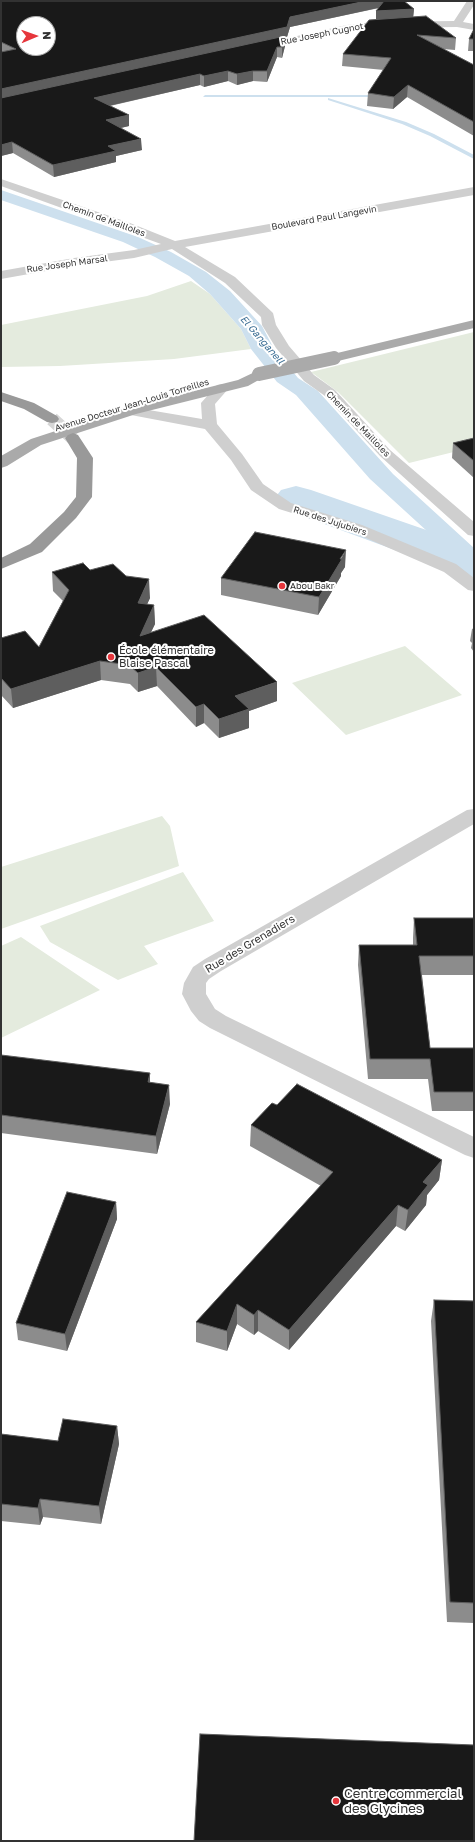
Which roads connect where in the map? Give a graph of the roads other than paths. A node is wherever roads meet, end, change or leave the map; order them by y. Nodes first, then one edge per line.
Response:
1 (472, 1) edge
2 (457, 24) junction
3 (474, 27) edge
4 (247, 50) edge
5 (1, 182) edge
6 (474, 191) edge
7 (171, 246) junction
8 (134, 254) joint
9 (1, 275) edge
10 (474, 324) edge
11 (259, 374) junction
12 (222, 388) junction
13 (1, 396) edge
14 (131, 411) junction
15 (52, 419) tunnel mouth
16 (210, 425) junction
17 (73, 438) tunnel mouth
18 (33, 439) junction
19 (8, 443) dead end
20 (1, 463) edge
21 (474, 531) edge
22 (1, 564) edge
23 (474, 586) edge
24 (474, 815) edge
25 (474, 1148) edge

1 - 2 street
2 - 3 street, Rue Joseph Cugnot
2 - 4 street, Rue Joseph Cugnot
5 - 7 street, Chemin de Mailloles
6 - 7 street, Boulevard Paul Langevin
7 - 8 street, Boulevard Paul Langevin
7 - 21 street, Chemin de Mailloles
8 - 9 street, Rue Joseph Marsal
10 - 11 main road, Avenue Docteur Jean-Louis Torreilles, bridge
11 - 12 main road, Avenue Docteur Jean-Louis Torreilles
11 - 18 main road, Avenue Docteur Jean-Louis Torreilles
12 - 14 main road, Avenue Docteur Jean-Louis Torreilles
12 - 16 street
13 - 15 highway
14 - 16 street
14 - 18 main road, Avenue Docteur Jean-Louis Torreilles
16 - 23 street, Rue des Jujubiers
17 - 22 highway
18 - 19 main road
18 - 20 main road
24 - 25 street, Rue des Grenadiers

